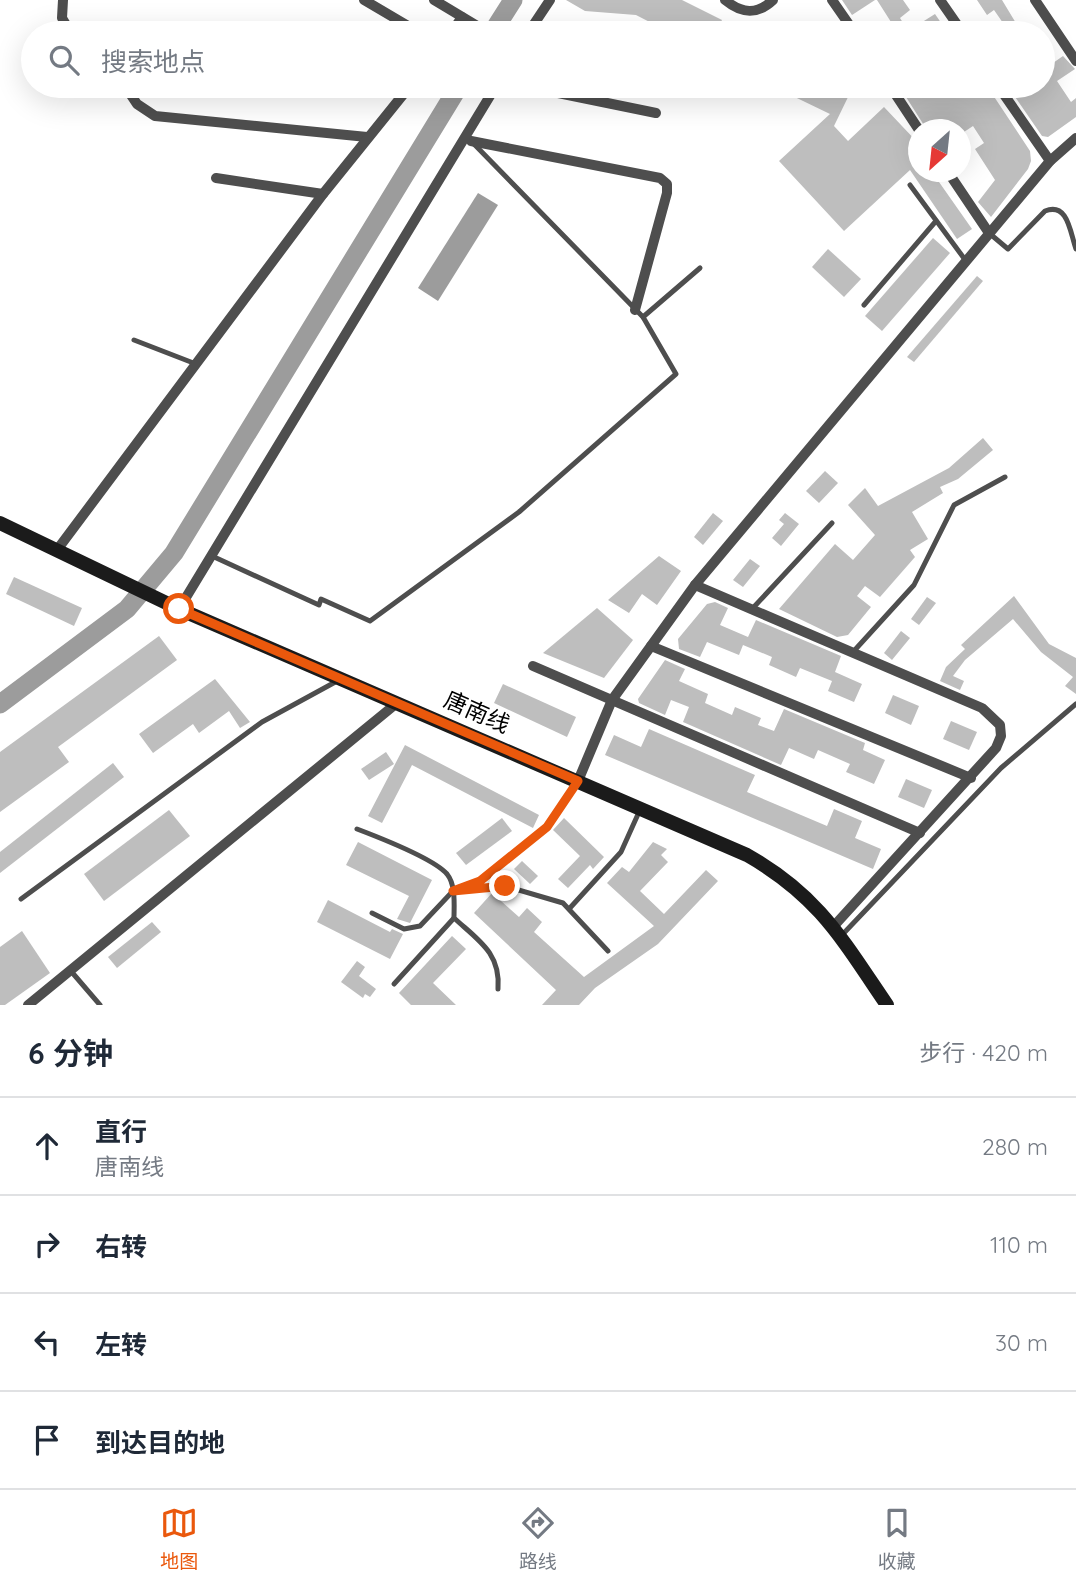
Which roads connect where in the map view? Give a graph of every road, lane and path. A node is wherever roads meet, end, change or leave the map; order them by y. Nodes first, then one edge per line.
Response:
1 (63, 0) edge
2 (364, 0) edge
3 (434, 0) edge
4 (550, 0) edge
5 (725, 0) edge
6 (773, 0) edge
7 (832, 0) edge
8 (940, 0) edge
9 (1035, 0) edge
10 (462, 17) junction
11 (64, 21) edge
12 (400, 21) edge
13 (459, 21) edge
14 (469, 21) edge
15 (536, 21) edge
16 (847, 21) edge
17 (955, 21) edge
18 (1049, 21) edge
19 (1055, 30) edge
20 (1076, 61) edge
21 (134, 98) edge
22 (400, 98) edge
23 (490, 98) edge
24 (583, 98) edge
25 (898, 98) edge
26 (1006, 98) edge
27 (656, 113) dead end
28 (912, 119) edge
29 (367, 137) junction
30 (1076, 138) edge
31 (468, 139) junction
32 (1050, 161) junction
33 (216, 178) dead end
34 (955, 182) edge
35 (909, 185) dead end
36 (323, 194) junction
37 (936, 221) junction
38 (989, 233) junction
39 (1076, 249) edge
40 (966, 261) junction
41 (700, 268) dead end
42 (864, 305) dead end
43 (639, 314) junction
44 (134, 340) dead end
45 (196, 364) junction
46 (1005, 477) dead end
47 (0, 523) edge
48 (832, 523) dead end
49 (57, 550) junction
50 (212, 555) junction
51 (695, 585) junction
52 (176, 607) junction
53 (752, 609) junction
54 (651, 646) junction
55 (853, 652) junction
56 (533, 666) dead end
57 (342, 678) junction
58 (612, 700) junction
59 (397, 702) junction
60 (1076, 704) edge
61 (971, 778) junction
62 (578, 781) junction
63 (640, 809) junction
64 (357, 829) dead end
65 (920, 833) junction
66 (453, 891) junction
67 (20, 899) dead end
68 (569, 908) junction
69 (372, 913) dead end
70 (454, 918) junction
71 (836, 932) junction
72 (608, 951) dead end
73 (70, 970) junction
74 (394, 984) dead end
75 (498, 989) dead end
76 (28, 1005) edge
77 (100, 1005) edge
78 (887, 1005) edge

1 - 11 street
2 - 12 street
3 - 10 street
4 - 15 street
5 - 6 street
7 - 16 street
8 - 17 street
9 - 18 street
10 - 13 street
10 - 14 street
19 - 20 street
21 - 29 street
22 - 29 street
23 - 31 street
24 - 27 street
25 - 28 street
26 - 32 street
29 - 36 street
30 - 32 street
31 - 43 lane
31 - 43 street
31 - 50 street
32 - 38 street
33 - 36 street
34 - 38 street
35 - 37 lane
36 - 45 street
37 - 40 lane
37 - 42 lane
38 - 39 lane
38 - 40 street
40 - 51 street
41 - 43 lane
43 - 50 lane
44 - 45 lane
45 - 49 street
46 - 55 lane
47 - 49 street, 唐南线
48 - 53 lane
49 - 52 street, 唐南线
50 - 52 street
51 - 53 street
51 - 54 street
52 - 57 street, 唐南线
53 - 55 street
54 - 58 street
54 - 61 street
55 - 61 street
56 - 58 street
57 - 59 street, 唐南线
57 - 67 lane
58 - 62 street
58 - 65 street
59 - 62 street, 唐南线
59 - 73 street
60 - 71 lane
61 - 65 street
62 - 63 street, 唐南线
62 - 66 lane
63 - 68 lane
63 - 71 street, 唐南线
64 - 66 lane
65 - 71 street
66 - 68 lane
66 - 69 lane
66 - 70 lane
68 - 72 lane
70 - 74 lane
70 - 75 lane
71 - 78 street, 唐南线
73 - 76 street
73 - 77 lane

